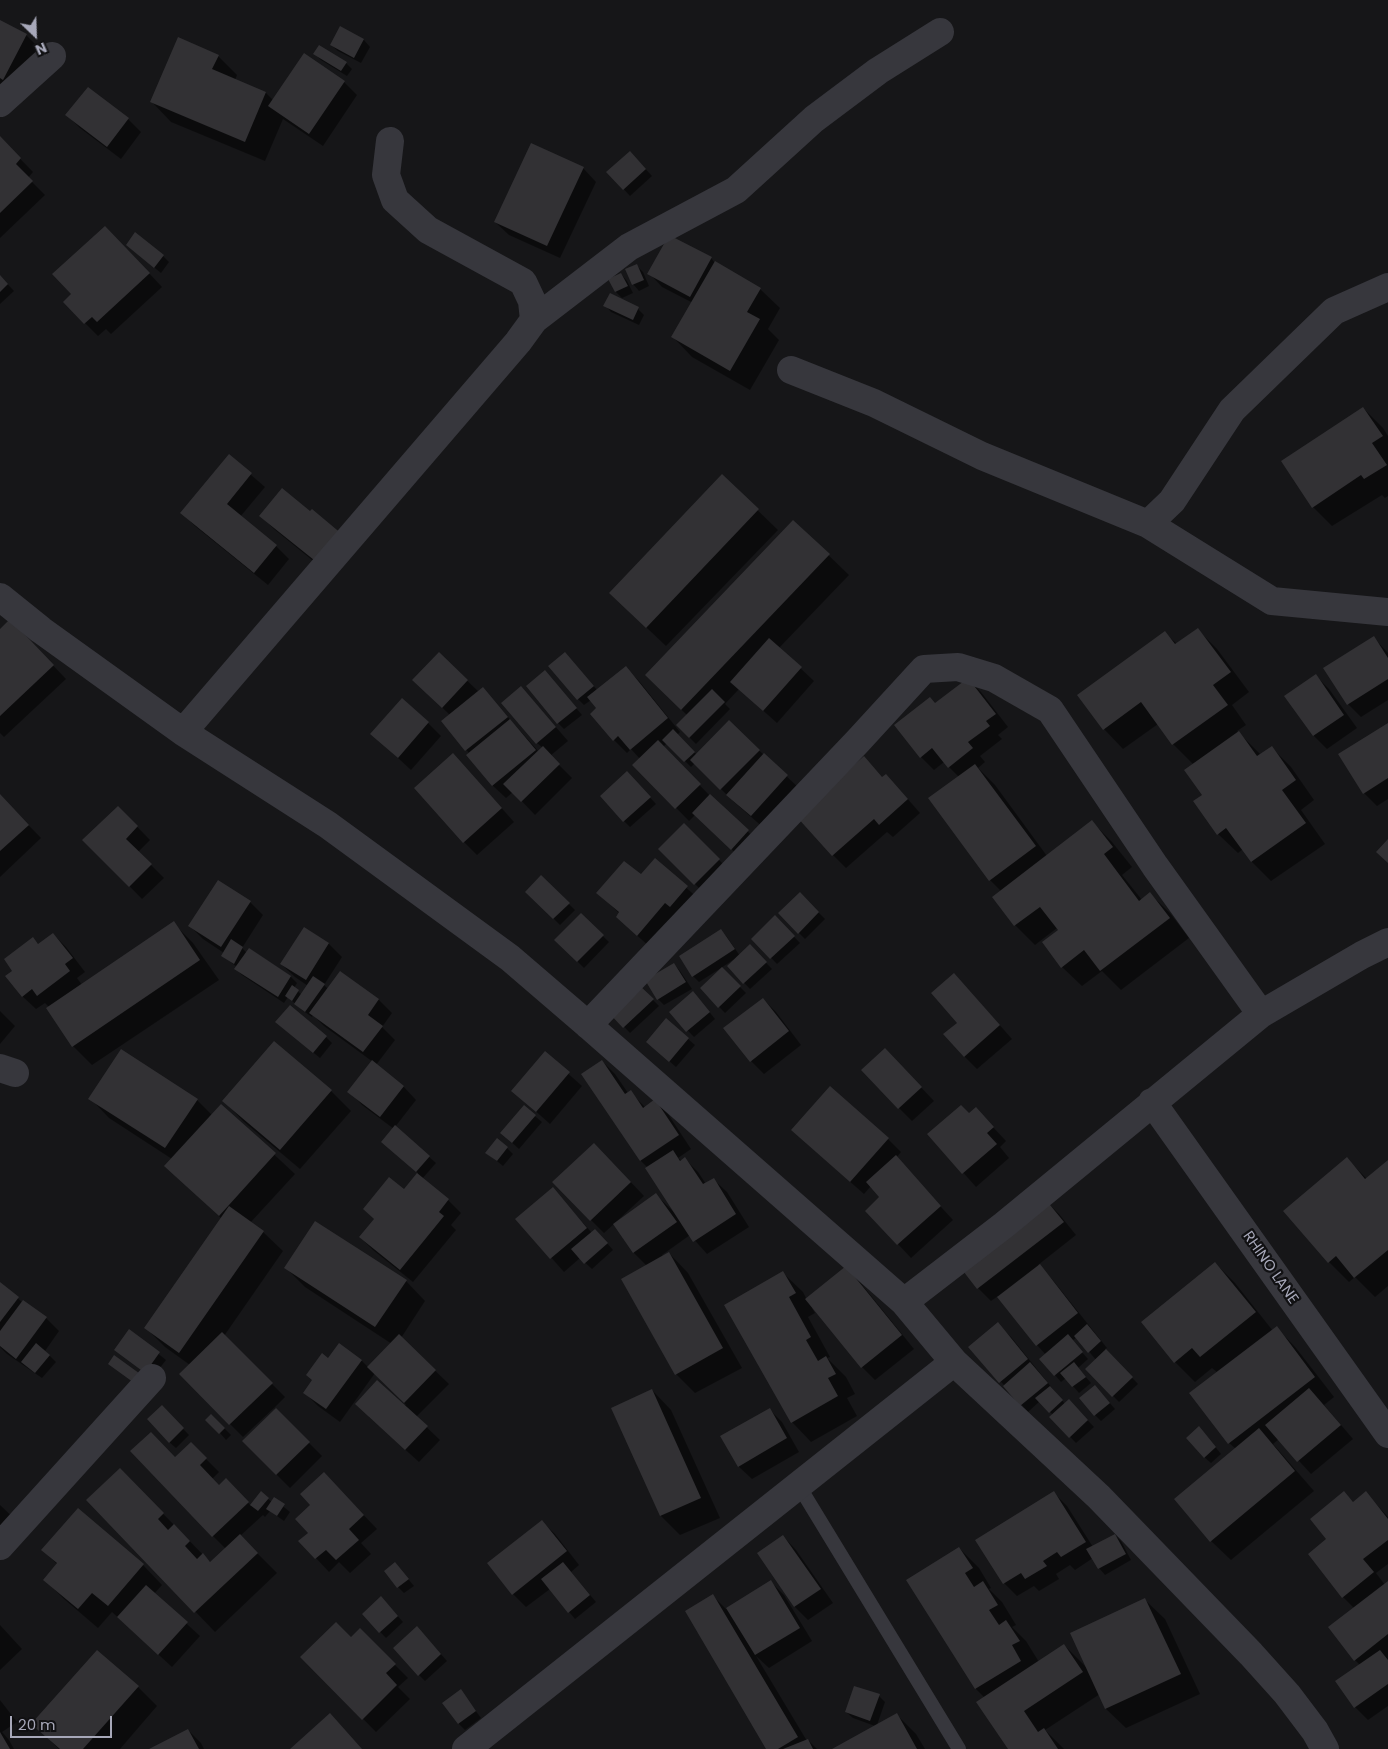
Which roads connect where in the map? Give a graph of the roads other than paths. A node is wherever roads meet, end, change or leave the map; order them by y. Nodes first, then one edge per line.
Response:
1 (940, 32) dead end
2 (52, 56) dead end
3 (0, 103) edge
4 (390, 141) dead end
5 (1388, 287) edge
6 (534, 320) junction
7 (791, 370) dead end
8 (1148, 524) junction
9 (0, 597) edge
10 (1388, 612) edge
11 (183, 732) junction
12 (1388, 942) edge
13 (1261, 1014) junction
14 (588, 1025) junction
15 (1152, 1102) junction
16 (904, 1302) junction
17 (954, 1362) junction
18 (152, 1378) dead end
19 (1388, 1434) edge
20 (799, 1486) junction
21 (0, 1546) edge
22 (466, 1749) edge
23 (959, 1749) edge
24 (1325, 1749) edge

1 - 6 street
2 - 3 street
4 - 6 street
5 - 8 street
6 - 11 street
7 - 8 street
8 - 10 street
9 - 11 street
11 - 14 street
12 - 13 street
13 - 14 street
13 - 15 street
14 - 16 street
15 - 16 street
15 - 19 street, RHINO LANE
16 - 17 street
17 - 20 street
17 - 24 street
18 - 21 street
20 - 22 street
20 - 23 lane

